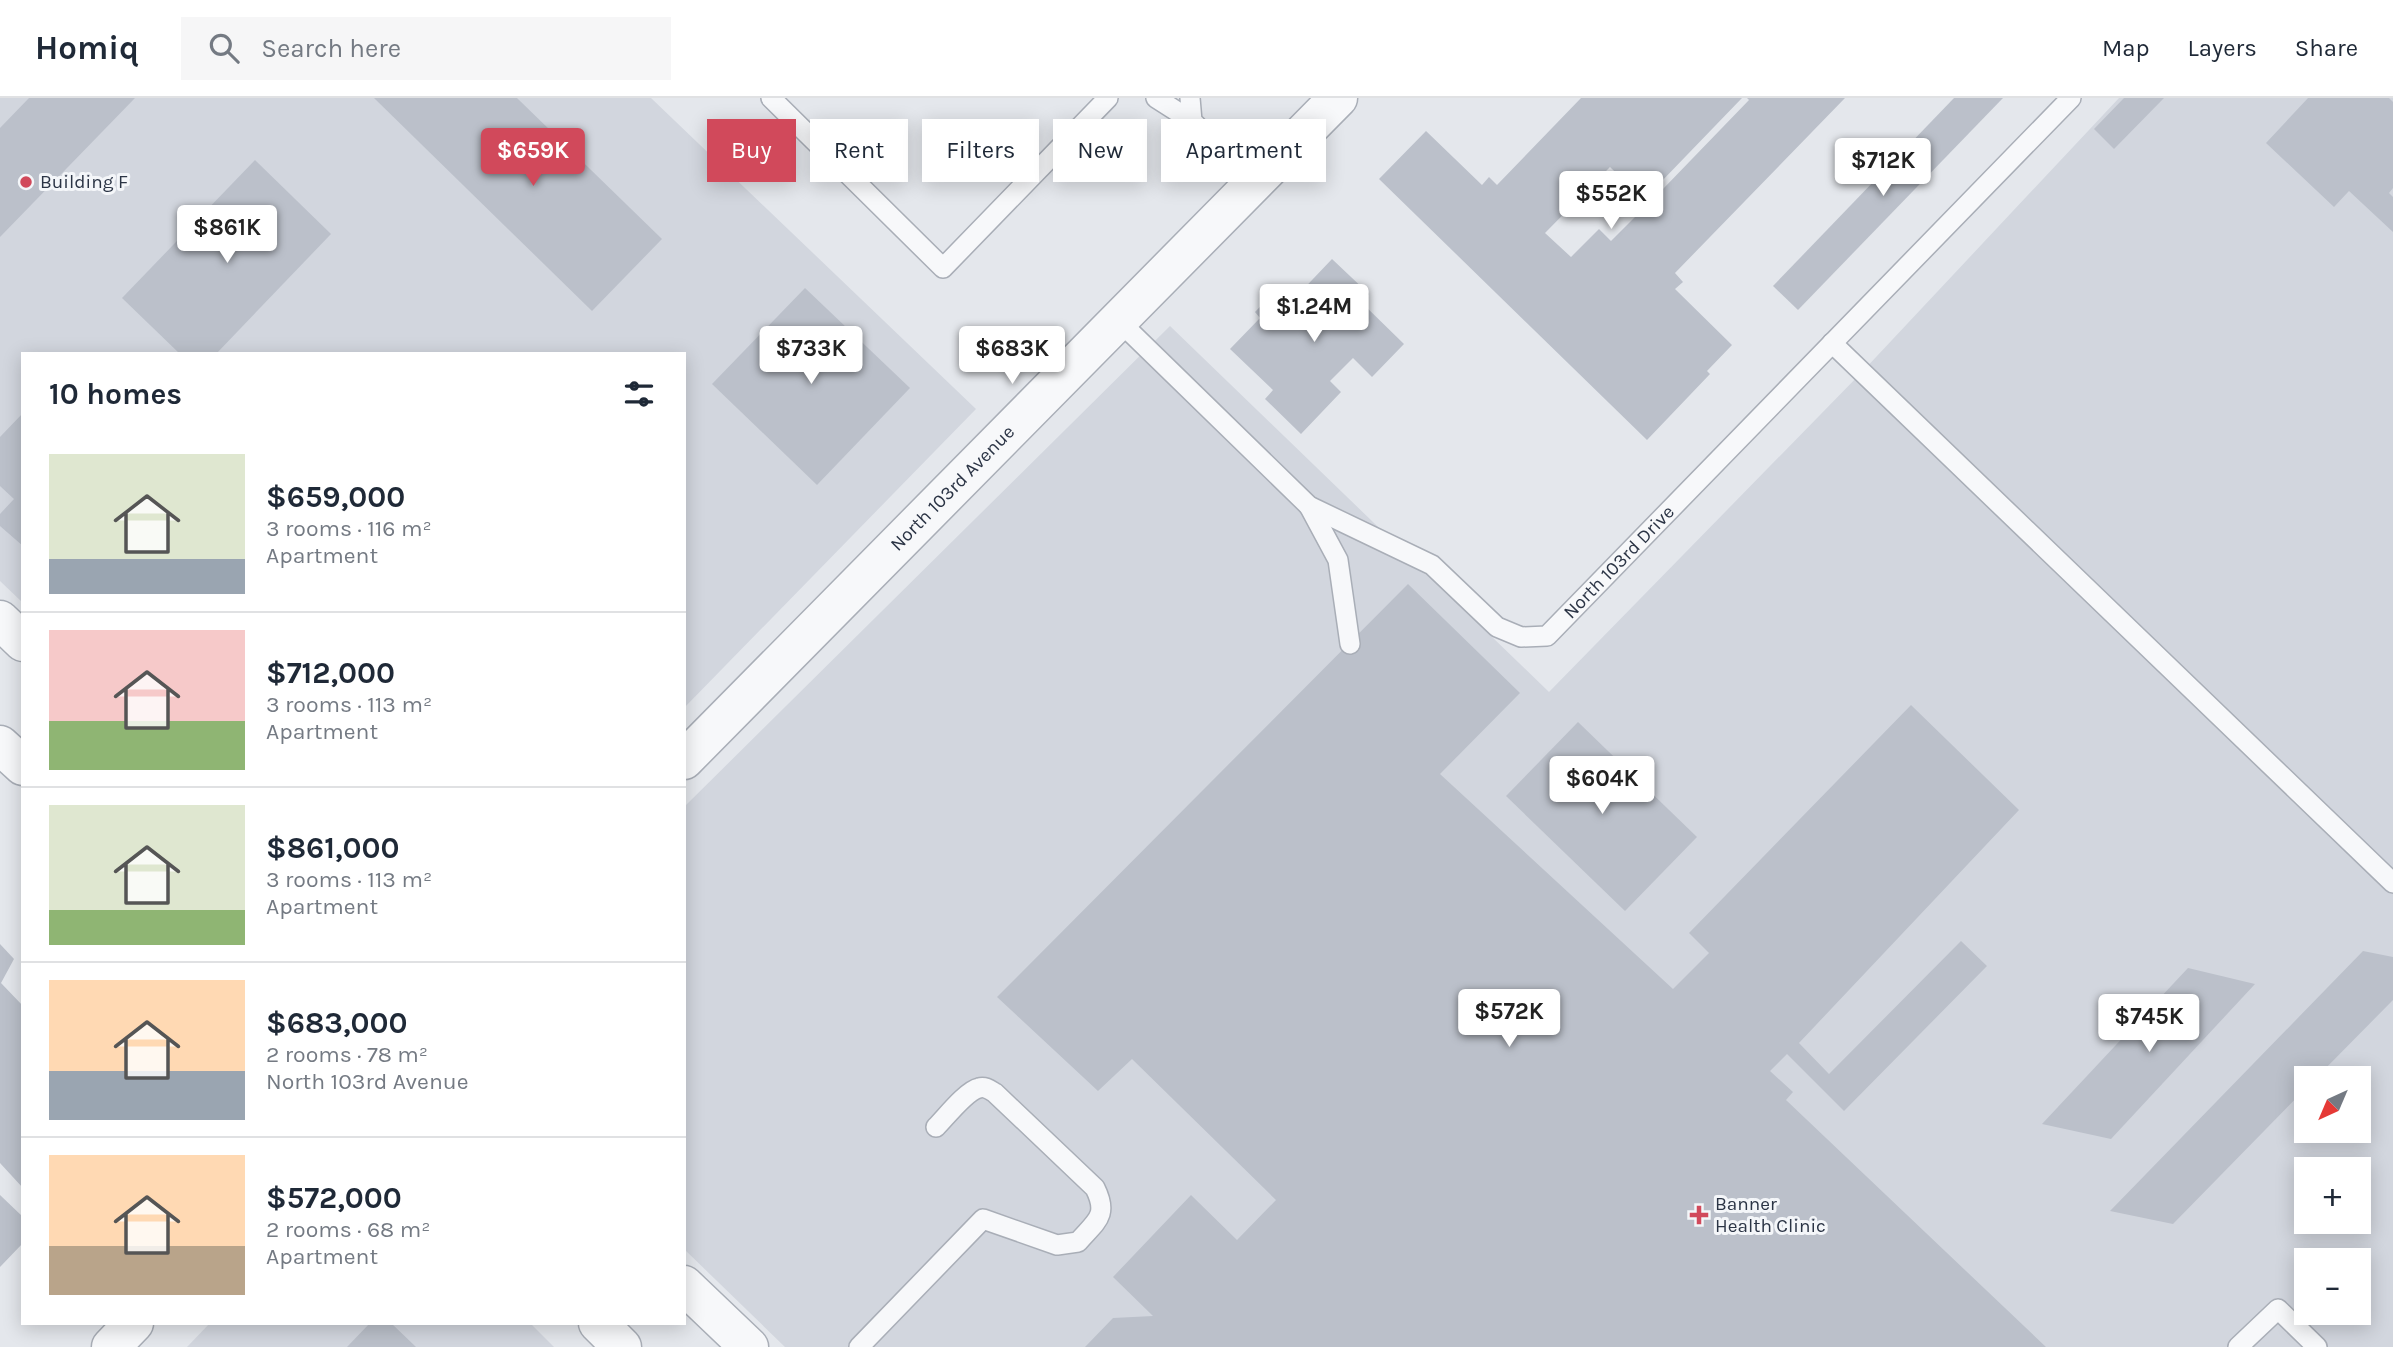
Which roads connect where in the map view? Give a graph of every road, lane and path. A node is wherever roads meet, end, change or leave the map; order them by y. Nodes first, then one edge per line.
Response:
1 (771, 98) edge
2 (1108, 98) edge
3 (1157, 98) edge
4 (1190, 98) edge
5 (1338, 98) edge
6 (2071, 98) edge
7 (1189, 119) edge
8 (1192, 119) edge
9 (1255, 183) joint
10 (1118, 320) junction
11 (1832, 343) junction
12 (1309, 506) junction
13 (0, 620) edge
14 (21, 640) edge
15 (1350, 644) dead end
16 (0, 744) edge
17 (686, 759) edge
18 (21, 764) edge
19 (2393, 883) edge
20 (936, 1126) dead end
21 (686, 1287) edge
22 (132, 1325) edge
23 (600, 1325) edge
24 (111, 1347) edge
25 (622, 1347) edge
26 (749, 1347) edge
27 (859, 1347) edge
28 (2238, 1347) edge
29 (2317, 1347) edge

1 - 2 lane
3 - 7 lane
4 - 8 lane
5 - 9 street, North 103rd Avenue
6 - 11 lane, North 103rd Drive
9 - 10 street, North 103rd Avenue
10 - 12 lane, North 103rd Drive
10 - 17 street, North 103rd Avenue
11 - 12 lane, North 103rd Drive
11 - 19 lane
12 - 15 lane
13 - 14 street
16 - 18 street
20 - 27 lane
21 - 26 street
22 - 24 street
23 - 25 street
28 - 29 lane

